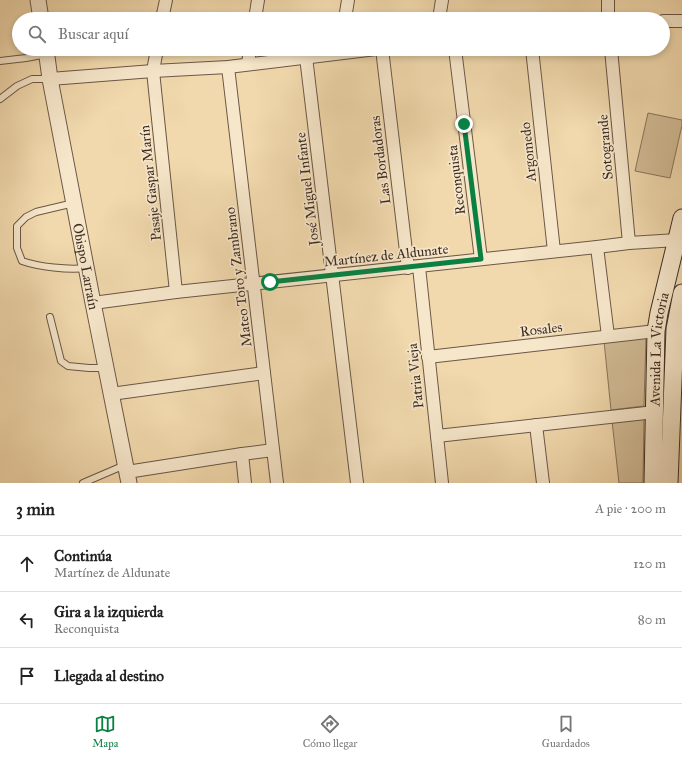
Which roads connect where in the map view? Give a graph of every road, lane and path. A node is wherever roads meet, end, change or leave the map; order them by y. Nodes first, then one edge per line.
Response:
1 (38, 0) edge
2 (166, 0) edge
3 (258, 0) edge
4 (348, 0) edge
5 (442, 0) edge
6 (608, 0) edge
7 (40, 12) edge
8 (163, 12) edge
9 (256, 12) edge
10 (346, 12) edge
11 (440, 12) edge
12 (608, 12) edge
13 (670, 21) edge
14 (682, 21) edge
15 (26, 56) edge
16 (47, 56) edge
17 (156, 56) edge
18 (249, 56) edge
19 (312, 56) edge
20 (383, 56) edge
21 (456, 56) edge
22 (533, 56) edge
23 (611, 56) edge
24 (306, 57) junction
25 (0, 61) edge
26 (248, 64) junction
27 (228, 66) junction
28 (153, 71) junction
29 (50, 79) junction
30 (0, 99) edge
31 (74, 203) junction
32 (682, 218) edge
33 (679, 241) edge
34 (629, 243) junction
35 (597, 247) junction
36 (554, 251) junction
37 (481, 259) junction
38 (413, 267) junction
39 (86, 268) junction
40 (332, 276) junction
41 (254, 284) junction
42 (176, 292) junction
43 (682, 293) edge
44 (93, 304) junction
45 (50, 317) dead end
46 (656, 331) junction
47 (608, 336) junction
48 (428, 357) junction
49 (106, 368) junction
50 (264, 373) junction
51 (111, 394) junction
52 (655, 412) junction
53 (536, 425) junction
54 (437, 436) junction
55 (274, 450) junction
56 (242, 454) junction
57 (127, 473) edge
58 (83, 483) edge
59 (245, 483) edge
60 (277, 483) edge
61 (357, 483) edge
62 (438, 483) edge
63 (442, 483) edge
64 (543, 483) edge
65 (653, 483) edge
66 (669, 483) edge

1 - 7 street
2 - 8 street
3 - 9 street
4 - 10 street
5 - 11 street
6 - 12 street
13 - 14 street
15 - 25 lane
16 - 29 street, Obispo Larraín
17 - 28 street, Pasaje Gaspar Marín
18 - 26 street
19 - 24 street
20 - 38 street, Las Bordadoras
21 - 37 street, Reconquista
22 - 36 street, Argomedo
23 - 34 street, Sotogrande
24 - 26 street
24 - 40 street, José Miguel Infante
26 - 27 street
27 - 28 street
27 - 41 street, Mateo Toro y Zambrano
28 - 29 street
28 - 42 street, Pasaje Gaspar Marín
29 - 30 lane
29 - 31 street, Obispo Larraín
31 - 39 street, Obispo Larraín
31 - 39 lane
32 - 33 main road, Avenida La Victoria
33 - 34 street, Martínez de Aldunate
33 - 46 main road, Avenida La Victoria
34 - 35 street, Martínez de Aldunate
35 - 36 street, Martínez de Aldunate
35 - 47 street
36 - 37 street, Martínez de Aldunate
37 - 38 street, Martínez de Aldunate
38 - 40 street, Martínez de Aldunate
38 - 48 street, Patria Vieja
39 - 44 street, Obispo Larraín
40 - 41 street, Martínez de Aldunate
40 - 61 street, José Miguel Infante
41 - 42 street, Martínez de Aldunate
41 - 50 street, Mateo Toro y Zambrano
42 - 44 street, Martínez de Aldunate
43 - 66 main road, Avenida La Victoria
44 - 49 street, Obispo Larraín
45 - 49 lane
46 - 47 street, Rosales
46 - 52 main road, Avenida La Victoria
47 - 48 street, Rosales
48 - 54 street, Patria Vieja
49 - 51 street, Obispo Larraín
50 - 51 street
50 - 55 street, Mateo Toro y Zambrano
51 - 57 street, Obispo Larraín
52 - 53 street
52 - 65 main road, Avenida La Victoria
53 - 54 street
53 - 64 street
54 - 63 street, Patria Vieja
55 - 56 street
55 - 60 street, Mateo Toro y Zambrano
56 - 57 street
56 - 59 street
57 - 58 lane
62 - 63 street

